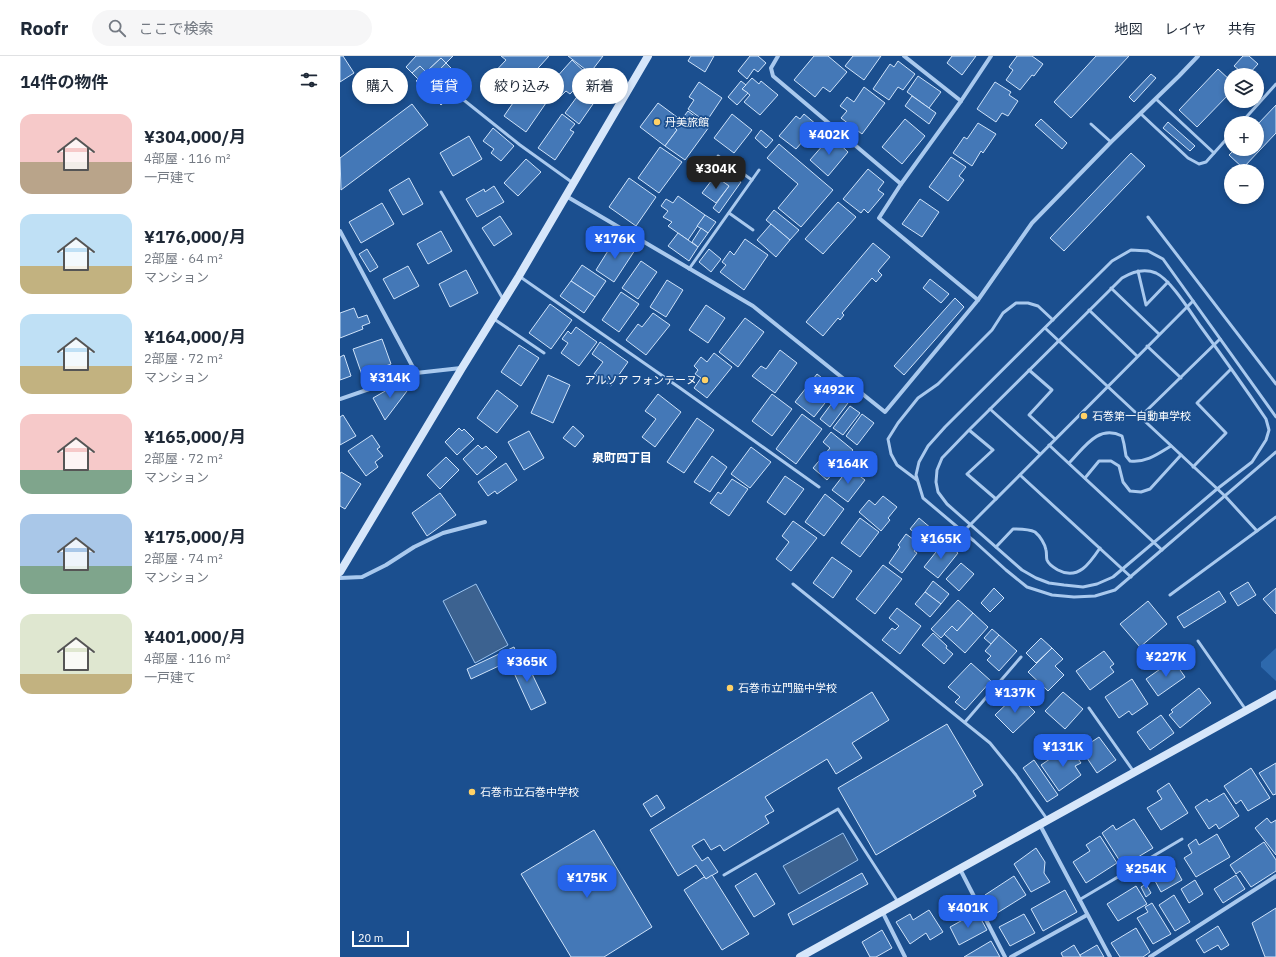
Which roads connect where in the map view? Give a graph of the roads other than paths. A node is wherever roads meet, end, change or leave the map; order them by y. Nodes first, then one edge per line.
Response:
1 (648, 56) edge
2 (778, 56) edge
3 (904, 56) edge
4 (991, 56) edge
5 (1198, 56) edge
6 (1276, 84) edge
7 (1156, 99) junction
8 (961, 101) junction
9 (469, 104) edge
10 (1140, 114) junction
11 (1247, 116) edge
12 (1091, 124) dead end
13 (1112, 142) junction
14 (1224, 142) edge
15 (1214, 153) junction
16 (718, 156) dead end
17 (759, 170) dead end
18 (752, 180) junction
19 (573, 183) junction
20 (901, 184) junction
21 (441, 192) dead end
22 (566, 196) junction
23 (729, 213) junction
24 (1148, 217) dead end
25 (752, 230) dead end
26 (340, 231) edge
27 (689, 268) junction
28 (1138, 271) junction
29 (519, 276) junction
30 (1168, 282) junction
31 (1112, 288) junction
32 (503, 300) junction
33 (978, 300) junction
34 (1193, 300) junction
35 (1186, 306) junction
36 (1089, 310) junction
37 (492, 318) junction
38 (1053, 320) junction
39 (1045, 328) junction
40 (1159, 334) junction
41 (1220, 339) junction
42 (1059, 340) junction
43 (1214, 345) junction
44 (1147, 346) junction
45 (544, 353) dead end
46 (1137, 356) junction
47 (462, 368) junction
48 (1231, 369) junction
49 (1030, 370) junction
50 (416, 373) junction
51 (1181, 378) junction
52 (1276, 384) edge
53 (1108, 386) junction
54 (340, 399) edge
55 (990, 409) junction
56 (1140, 417) junction
57 (1276, 417) edge
58 (969, 430) junction
59 (1055, 438) junction
60 (1049, 445) junction
61 (1172, 446) junction
62 (1276, 452) edge
63 (1040, 454) junction
64 (1181, 455) junction
65 (1069, 463) junction
66 (1193, 467) junction
67 (1020, 475) junction
68 (1085, 478) junction
69 (917, 480) junction
70 (819, 487) dead end
71 (1217, 489) junction
72 (1225, 496) junction
73 (996, 499) junction
74 (1276, 518) edge
75 (485, 522) dead end
76 (970, 525) junction
77 (1257, 531) junction
78 (963, 532) junction
79 (1153, 542) junction
80 (996, 547) junction
81 (1100, 548) junction
82 (1162, 550) junction
83 (1123, 569) junction
84 (340, 572) edge
85 (1131, 577) junction
86 (340, 578) edge
87 (793, 584) dead end
88 (1170, 595) dead end
89 (1198, 641) dead end
90 (1021, 657) dead end
91 (1276, 694) edge
92 (1089, 708) dead end
93 (1246, 710) junction
94 (965, 722) junction
95 (1134, 772) junction
96 (1048, 820) junction
97 (1039, 824) junction
98 (1182, 839) dead end
99 (959, 868) junction
100 (724, 875) dead end
101 (1276, 876) edge
102 (1079, 900) junction
103 (898, 902) junction
104 (882, 911) junction
105 (1087, 915) junction
106 (800, 957) edge
107 (905, 957) edge
108 (1005, 957) edge
109 (1011, 957) edge
110 (1110, 957) edge
111 (1150, 957) edge

1 - 19 street
2 - 20 street
3 - 8 street
4 - 8 street
5 - 7 street
6 - 11 lane
7 - 10 street
7 - 15 lane
8 - 20 street
9 - 19 lane
10 - 13 street
10 - 15 lane
12 - 13 lane
13 - 33 street
14 - 15 lane
16 - 18 lane
17 - 18 lane
18 - 23 lane
19 - 22 street
20 - 33 street
21 - 32 lane
22 - 27 street
22 - 29 street
23 - 25 lane
23 - 27 lane
24 - 52 lane
26 - 50 street
27 - 33 street
28 - 30 lane
28 - 30 lane
28 - 31 lane
29 - 32 street
29 - 70 lane
30 - 35 lane
31 - 36 lane
31 - 40 lane
32 - 37 street
34 - 35 lane
34 - 38 lane
34 - 41 lane
35 - 40 lane
35 - 43 lane
36 - 42 lane
36 - 46 lane
37 - 45 lane
37 - 47 street
38 - 39 lane
38 - 69 lane
39 - 42 lane
39 - 69 lane
40 - 44 lane
41 - 43 lane
41 - 57 lane
42 - 49 lane
42 - 53 lane
43 - 48 lane
43 - 51 lane
44 - 46 lane
44 - 51 lane
46 - 53 lane
47 - 50 street
47 - 84 street
48 - 66 lane
48 - 71 lane
49 - 55 lane
49 - 59 lane
50 - 54 street
51 - 56 lane
53 - 56 lane
53 - 59 lane
55 - 58 lane
55 - 63 lane
56 - 61 lane
58 - 73 lane
58 - 76 lane
59 - 60 lane
60 - 63 lane
60 - 65 lane
61 - 64 lane
61 - 65 lane
62 - 72 lane
63 - 67 lane
64 - 66 lane
64 - 68 lane
65 - 68 lane
66 - 71 lane
67 - 73 lane
67 - 81 lane
68 - 79 lane
69 - 78 lane
71 - 72 lane
71 - 79 lane
72 - 77 lane
72 - 82 lane
73 - 76 lane
74 - 77 lane
75 - 86 street
76 - 78 lane
76 - 80 lane
77 - 88 lane
78 - 85 lane
79 - 82 lane
79 - 83 lane
80 - 81 lane
80 - 83 lane
81 - 83 lane
82 - 85 lane
83 - 85 lane
87 - 94 lane
89 - 93 lane
90 - 94 lane
91 - 93 street
92 - 95 lane
93 - 95 street
94 - 96 lane
95 - 96 street
96 - 97 street
97 - 99 street
97 - 102 street
98 - 102 lane
99 - 103 street
99 - 108 street
100 - 103 lane
101 - 111 street
102 - 105 street
103 - 104 street
104 - 106 street
104 - 107 street
105 - 109 street
105 - 110 street

